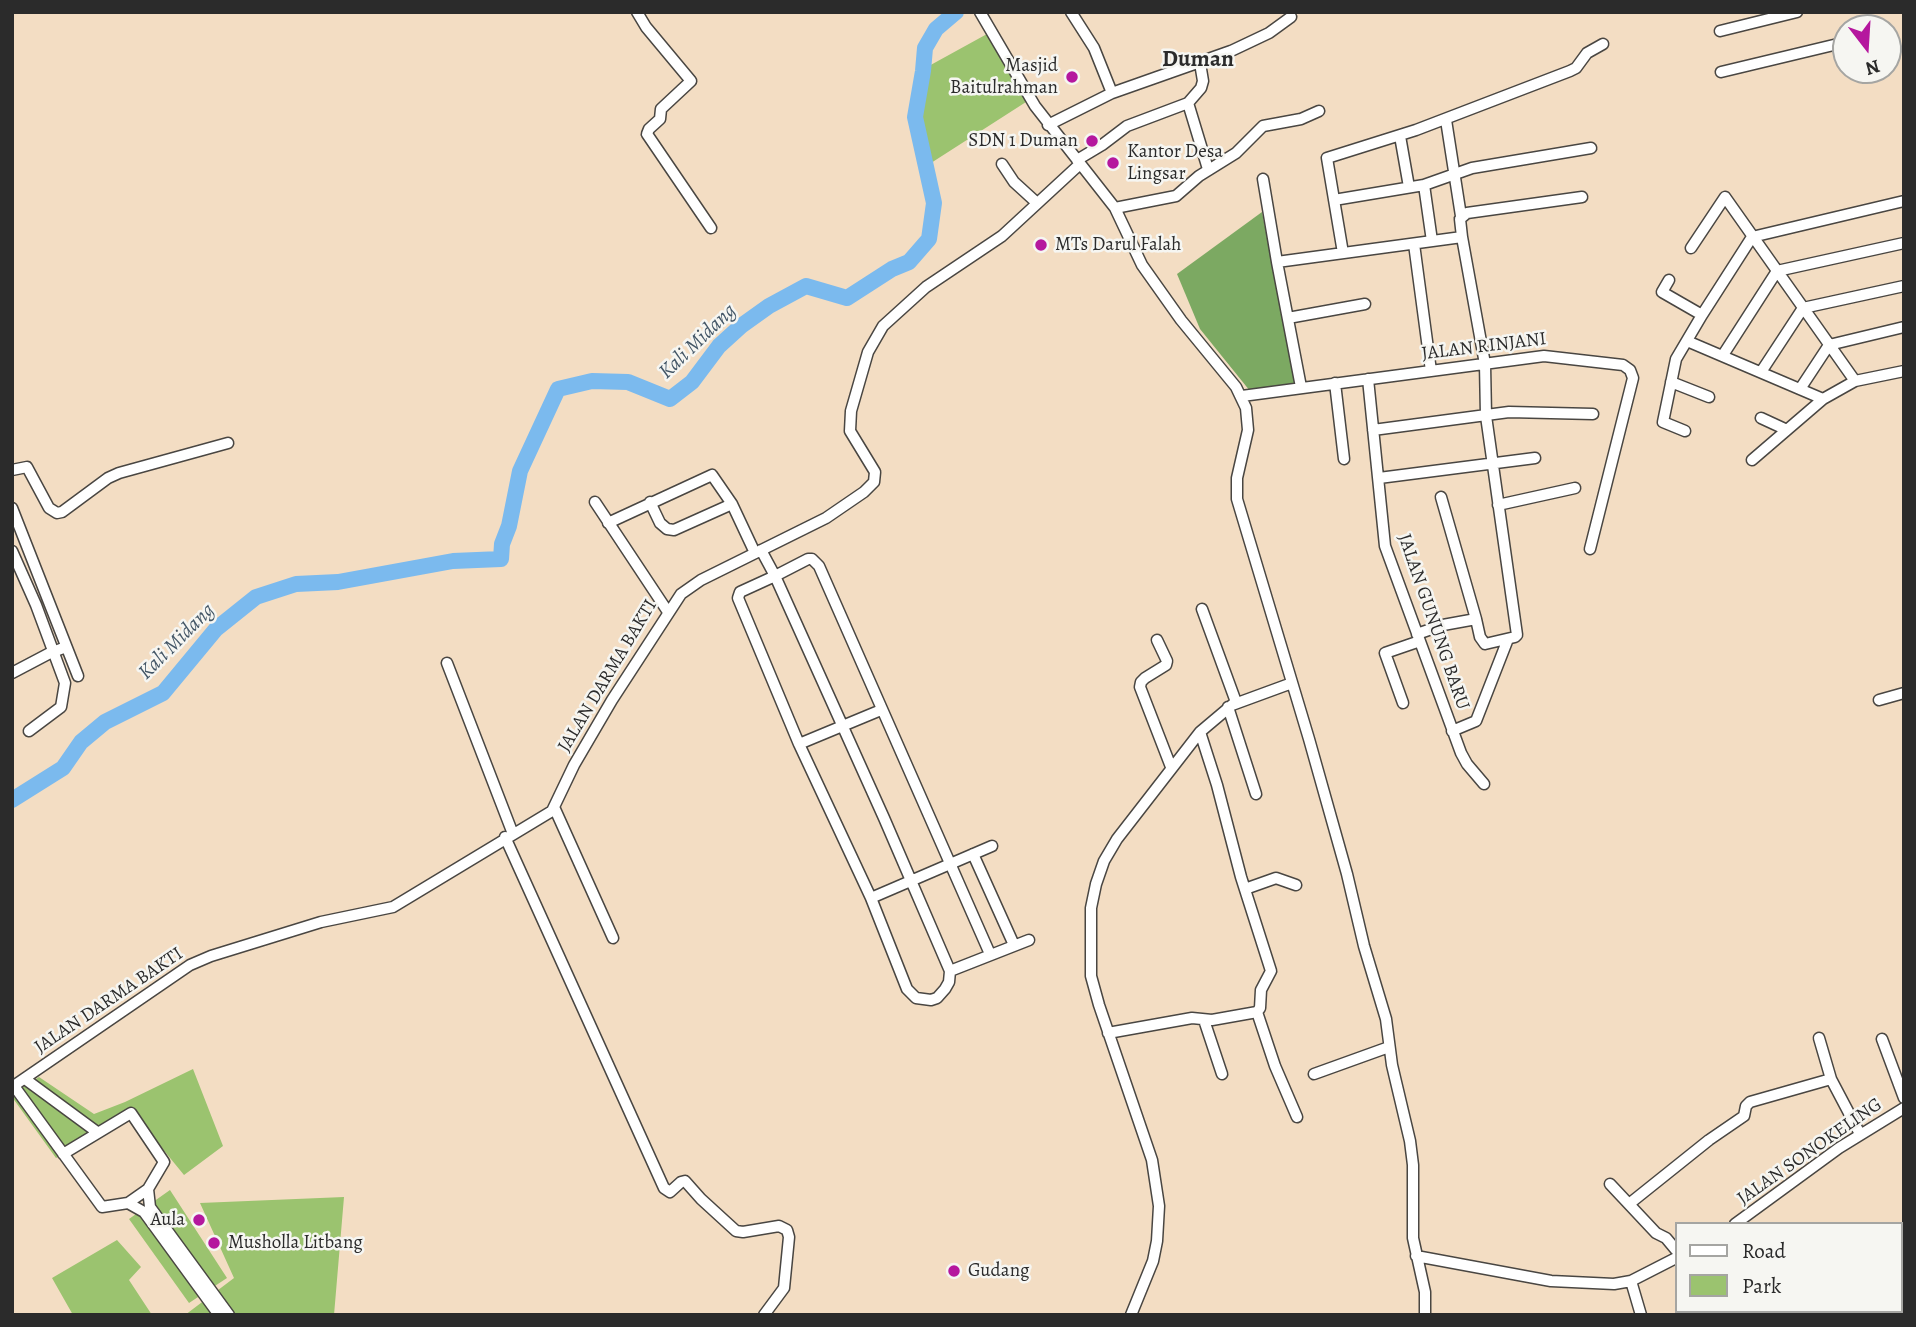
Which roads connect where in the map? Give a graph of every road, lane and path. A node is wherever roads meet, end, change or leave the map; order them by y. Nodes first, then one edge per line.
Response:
1 (637, 12) edge
2 (980, 12) edge
3 (1071, 12) edge
4 (1797, 12) edge
5 (1291, 17) dead end
6 (1720, 31) dead end
7 (1603, 44) dead end
8 (1832, 45) edge
9 (1199, 63) junction
10 (1721, 72) dead end
11 (1112, 93) junction
12 (1188, 103) junction
13 (1319, 111) dead end
14 (1446, 120) junction
15 (1048, 125) junction
16 (1400, 136) junction
17 (1591, 148) dead end
18 (1079, 162) junction
19 (1002, 164) dead end
20 (1208, 169) junction
21 (1456, 172) junction
22 (1263, 179) dead end
23 (1424, 185) junction
24 (1409, 187) junction
25 (1582, 197) dead end
26 (1334, 200) junction
27 (1904, 201) edge
28 (1037, 203) junction
29 (1115, 208) junction
30 (1461, 216) junction
31 (710, 228) dead end
32 (1462, 237) junction
33 (1752, 237) junction
34 (1432, 241) junction
35 (1904, 243) edge
36 (1413, 244) junction
37 (1691, 248) dead end
38 (1342, 253) junction
39 (1277, 262) junction
40 (1777, 271) junction
41 (1669, 280) dead end
42 (1904, 285) edge
43 (1365, 304) dead end
44 (1803, 308) junction
45 (1702, 315) junction
46 (1288, 318) junction
47 (1904, 327) edge
48 (1687, 341) junction
49 (1829, 345) junction
50 (1723, 355) junction
51 (1485, 364) junction
52 (1431, 371) junction
53 (1904, 371) edge
54 (1761, 372) junction
55 (1368, 379) junction
56 (1671, 382) junction
57 (1855, 382) junction
58 (1335, 383) junction
59 (1301, 387) junction
60 (1800, 389) junction
61 (1242, 396) junction
62 (1709, 397) dead end
63 (1823, 399) junction
64 (1593, 414) dead end
65 (1486, 416) junction
66 (1761, 418) dead end
67 (1373, 430) junction
68 (1787, 430) junction
69 (1685, 431) dead end
70 (228, 443) dead end
71 (1535, 458) dead end
72 (1344, 459) dead end
73 (1752, 460) dead end
74 (1492, 464) junction
75 (12, 470) edge
76 (1379, 478) junction
77 (1575, 488) dead end
78 (1441, 497) dead end
79 (595, 502) dead end
80 (650, 502) junction
81 (732, 504) junction
82 (1499, 505) junction
83 (12, 508) edge
84 (608, 523) junction
85 (1590, 549) dead end
86 (12, 551) edge
87 (758, 552) junction
88 (775, 576) junction
89 (1202, 609) dead end
90 (668, 612) junction
91 (1476, 619) junction
92 (1418, 638) junction
93 (1508, 639) junction
94 (1157, 640) dead end
95 (66, 647) junction
96 (52, 652) junction
97 (447, 663) dead end
98 (12, 673) edge
99 (78, 676) dead end
100 (1292, 683) junction
101 (1904, 693) edge
102 (1879, 701) dead end
103 (1402, 703) dead end
104 (1232, 705) junction
105 (881, 710) junction
106 (842, 727) junction
107 (1452, 730) junction
108 (29, 731) dead end
109 (1200, 732) junction
110 (799, 744) junction
111 (1171, 766) junction
112 (1484, 784) dead end
113 (1256, 794) dead end
114 (554, 807) junction
115 (509, 836) junction
116 (992, 846) dead end
117 (973, 854) junction
118 (950, 864) junction
119 (911, 881) junction
120 (1296, 885) dead end
121 (1245, 889) junction
122 (872, 898) junction
123 (613, 939) dead end
124 (1029, 940) dead end
125 (1014, 945) junction
126 (990, 954) junction
127 (950, 971) junction
128 (1257, 1012) junction
129 (1204, 1020) junction
130 (1108, 1033) junction
131 (1819, 1038) dead end
132 (1882, 1039) dead end
133 (1389, 1047) junction
134 (1222, 1074) dead end
135 (1314, 1074) dead end
136 (25, 1079) junction
137 (1831, 1079) junction
138 (13, 1087) edge
139 (1904, 1098) edge
140 (1904, 1108) edge
141 (1297, 1117) dead end
142 (97, 1132) junction
143 (1860, 1134) junction
144 (63, 1154) junction
145 (1610, 1184) dead end
146 (148, 1189) junction
147 (128, 1203) junction
148 (1629, 1204) junction
149 (147, 1209) junction
150 (1738, 1222) edge
151 (1674, 1248) edge
152 (1419, 1257) junction
153 (1674, 1259) edge
154 (1631, 1281) junction
155 (209, 1294) junction
156 (219, 1315) edge
157 (229, 1315) edge
158 (764, 1315) edge
159 (1130, 1315) edge
160 (1425, 1315) edge
161 (1641, 1315) edge

1 - 31 street
2 - 15 street
3 - 11 street
4 - 6 street
5 - 9 street
7 - 14 street
8 - 10 street
9 - 11 street
9 - 12 street
11 - 15 street
12 - 18 street, JALAN DARMA BAKTI
12 - 20 street
13 - 20 street
14 - 16 street
14 - 21 street
15 - 18 street
16 - 24 street
16 - 26 street
17 - 21 street
18 - 28 street, JALAN DARMA BAKTI
18 - 29 street
19 - 28 street
20 - 29 street
21 - 23 street
21 - 30 street
22 - 39 street
23 - 24 street
23 - 34 street
24 - 26 street
25 - 30 street
26 - 38 street
27 - 33 street
28 - 87 street, JALAN DARMA BAKTI
29 - 61 street
30 - 32 street
32 - 34 street
32 - 51 street
33 - 37 street
33 - 40 street
33 - 45 street
34 - 36 street
35 - 40 street
36 - 38 street
36 - 52 street
38 - 39 street
39 - 46 street
40 - 44 street
40 - 50 street
41 - 45 street
42 - 44 street
43 - 46 street
44 - 49 street
44 - 54 street
45 - 48 street
46 - 59 street
47 - 49 street
48 - 50 street
48 - 56 street
49 - 57 street
49 - 60 street
50 - 54 street
51 - 52 street, JALAN RINJANI
51 - 65 street
51 - 85 street, JALAN RINJANI
52 - 55 street, JALAN RINJANI
53 - 57 street
54 - 60 street
55 - 58 street, JALAN RINJANI
55 - 67 street, JALAN GUNUNG BARU
56 - 62 street
56 - 69 street
57 - 63 street
58 - 59 street, JALAN RINJANI
58 - 72 street
59 - 61 street, JALAN RINJANI
60 - 63 street
61 - 100 street
63 - 68 street
64 - 65 street
65 - 67 street
65 - 74 street
66 - 68 street
67 - 76 street, JALAN GUNUNG BARU
68 - 73 street
70 - 75 street
71 - 74 street
74 - 76 street
74 - 82 street
76 - 92 street, JALAN GUNUNG BARU
77 - 82 street
78 - 91 street
79 - 84 street
80 - 81 street
80 - 81 street
80 - 84 street
81 - 87 street
82 - 93 street
83 - 95 street
84 - 90 street
86 - 96 street
87 - 88 street
87 - 90 street, JALAN DARMA BAKTI
88 - 105 street
88 - 106 street
88 - 110 street
89 - 104 street
90 - 114 street, JALAN DARMA BAKTI
91 - 92 street
91 - 93 street
92 - 103 street
92 - 107 street, JALAN GUNUNG BARU
93 - 107 street
94 - 111 street
95 - 96 street
95 - 99 street
96 - 98 street
96 - 108 street
97 - 115 street
100 - 104 street
100 - 133 street
101 - 102 street
104 - 109 street
104 - 113 street
105 - 106 street
105 - 118 street
106 - 110 street
106 - 119 street
107 - 112 street, JALAN GUNUNG BARU
109 - 111 street
109 - 121 street
110 - 122 street
111 - 130 street
114 - 115 street, JALAN DARMA BAKTI
114 - 123 street
115 - 136 street, JALAN DARMA BAKTI
115 - 158 street
116 - 117 street
117 - 118 street
117 - 125 street
118 - 119 street
118 - 126 street
119 - 122 street
119 - 127 street
120 - 121 street
121 - 128 street
122 - 127 street
124 - 125 street
125 - 126 street
126 - 127 street
128 - 129 street
128 - 141 street
129 - 130 street
129 - 134 street
130 - 159 street
131 - 137 street
132 - 139 street
133 - 135 street
133 - 152 street
136 - 138 street, JALAN DARMA BAKTI
136 - 142 street
137 - 143 street
137 - 148 street
138 - 144 street
140 - 143 street, JALAN SONOKELING
142 - 144 street
142 - 146 street
143 - 150 street, JALAN SONOKELING
144 - 147 street
145 - 148 street
146 - 147 street
146 - 149 street
147 - 149 street
148 - 151 street
149 - 155 street
152 - 154 street
152 - 160 street
153 - 154 street
154 - 161 street
155 - 156 street
155 - 157 street

